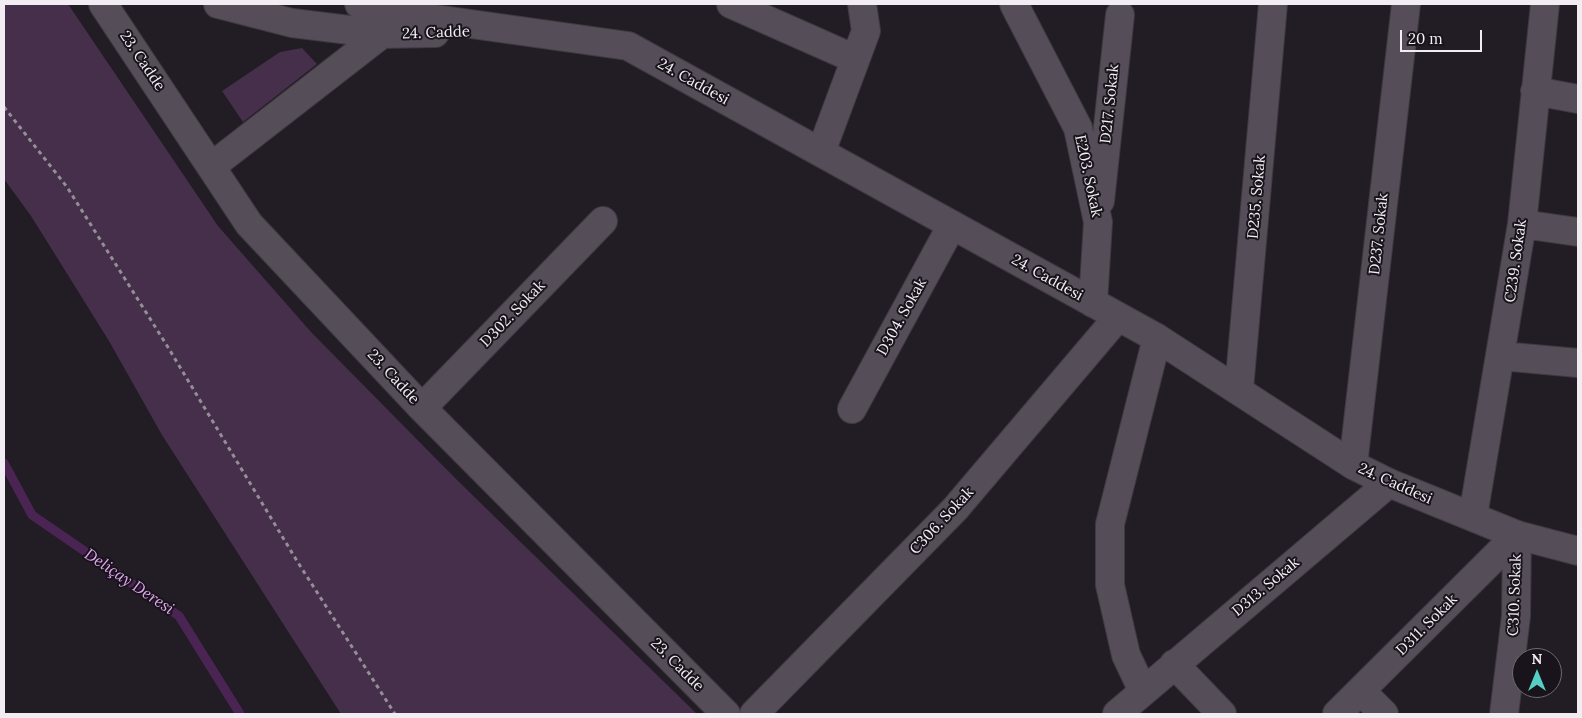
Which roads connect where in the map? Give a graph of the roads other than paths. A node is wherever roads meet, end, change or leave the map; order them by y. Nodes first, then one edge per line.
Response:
1 (103, 4) edge
2 (218, 4) edge
3 (359, 4) edge
4 (731, 4) edge
5 (862, 4) edge
6 (1014, 4) edge
7 (1273, 4) edge
8 (1406, 4) edge
9 (1545, 4) edge
10 (1120, 15) dead end
11 (384, 23) junction
12 (507, 30) joint
13 (855, 59) junction
14 (1535, 91) junction
15 (1578, 99) edge
16 (821, 152) junction
17 (212, 166) junction
18 (603, 221) dead end
19 (1098, 222) junction
20 (1522, 224) junction
21 (952, 225) junction
22 (1578, 232) edge
23 (1093, 303) junction
24 (1118, 317) junction
25 (1157, 338) junction
26 (1502, 356) junction
27 (1578, 364) edge
28 (1239, 389) junction
29 (422, 408) junction
30 (852, 409) dead end
31 (1353, 465) junction
32 (1389, 483) junction
33 (1473, 516) junction
34 (1517, 535) junction
35 (1578, 551) edge
36 (1174, 664) junction
37 (1143, 691) junction
38 (1361, 691) junction
39 (726, 714) edge
40 (754, 714) edge
41 (1117, 714) edge
42 (1222, 714) edge
43 (1337, 714) edge
44 (1384, 714) edge
45 (1504, 714) edge

1 - 17 street, 23. Cadde
2 - 11 street, 24. Cadde
3 - 11 street, 24. Cadde
4 - 13 street
5 - 13 street
6 - 19 street, E203. Sokak
7 - 28 street, D235. Sokak
8 - 31 street, D237. Sokak
9 - 14 street, C239. Sokak
10 - 19 street, D217. Sokak
11 - 12 street, 24. Cadde
11 - 17 street
12 - 16 street, 24. Caddesi
13 - 16 street
14 - 15 street
14 - 20 street, C239. Sokak
16 - 21 street, 24. Caddesi
17 - 29 street, 23. Cadde
18 - 29 street, D302. Sokak
19 - 23 street, E203. Sokak
20 - 22 street
20 - 26 street, C239. Sokak
21 - 23 street, 24. Caddesi
21 - 30 street, D304. Sokak
23 - 24 street, 24. Caddesi
24 - 25 street, 24. Caddesi
24 - 40 street, C306. Sokak
25 - 28 street, 24. Caddesi
25 - 37 street
26 - 27 street
26 - 33 street, C239. Sokak
28 - 31 street, 24. Caddesi
29 - 39 street, 23. Cadde
31 - 32 street, 24. Caddesi
32 - 33 street, 24. Caddesi
32 - 36 street, D313. Sokak
33 - 34 street, 24. Caddesi
34 - 35 street, 24. Caddesi
34 - 38 street, D311. Sokak
34 - 45 street, C310. Sokak
36 - 37 street, D313. Sokak
36 - 42 street
37 - 41 street, D313. Sokak
38 - 43 street, D311. Sokak
38 - 44 street

